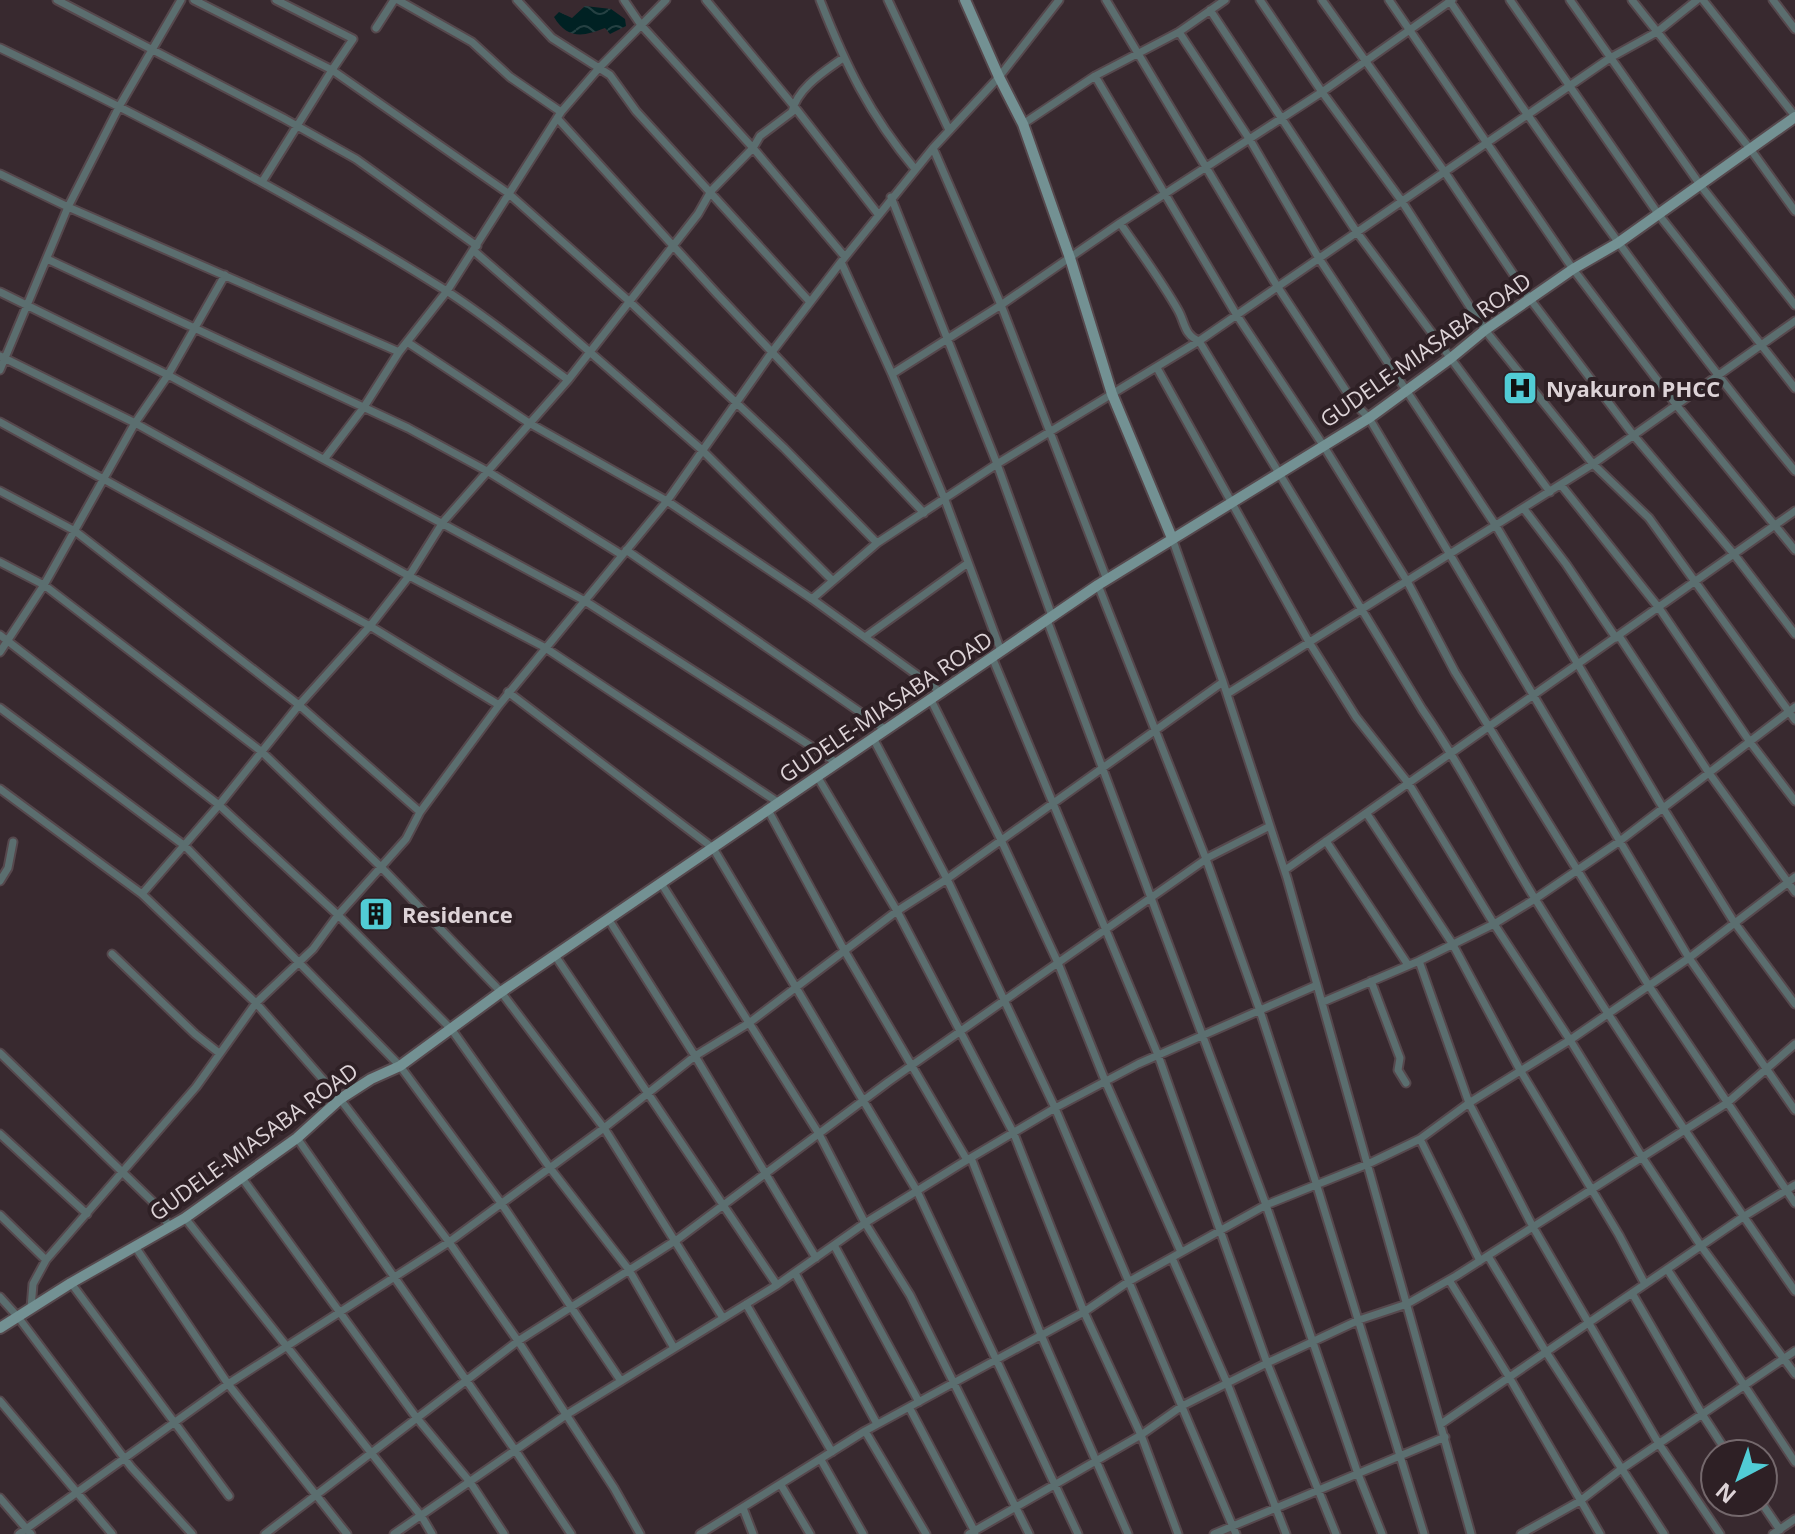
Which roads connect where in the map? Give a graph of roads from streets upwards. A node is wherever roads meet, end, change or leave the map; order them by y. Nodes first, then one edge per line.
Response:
1 (57, 0) edge
2 (181, 0) edge
3 (194, 0) edge
4 (276, 0) edge
5 (396, 0) edge
6 (517, 0) edge
7 (624, 0) edge
8 (666, 0) edge
9 (706, 0) edge
10 (820, 0) edge
11 (888, 0) edge
12 (965, 0) edge
13 (1059, 0) edge
14 (1106, 0) edge
15 (1225, 0) edge
16 (1260, 0) edge
17 (1322, 0) edge
18 (1389, 0) edge
19 (1510, 0) edge
20 (1570, 0) edge
21 (1632, 0) edge
22 (1697, 0) edge
23 (1703, 0) edge
24 (1773, 0) edge
25 (1450, 1) edge
26 (1210, 10) junction
27 (641, 25) junction
28 (376, 28) dead end
29 (1795, 29) edge
30 (1411, 31) junction
31 (1179, 32) junction
32 (1657, 32) junction
33 (0, 48) edge
34 (152, 50) junction
35 (1136, 53) junction
36 (843, 58) junction
37 (1610, 58) junction
38 (1366, 62) junction
39 (599, 68) junction
40 (332, 70) junction
41 (1095, 76) junction
42 (999, 77) junction
43 (1570, 85) junction
44 (1322, 92) junction
45 (120, 105) junction
46 (793, 105) junction
47 (559, 115) junction
48 (1527, 115) junction
49 (1282, 117) junction
50 (1795, 117) edge
51 (1023, 124) junction
52 (298, 125) junction
53 (949, 130) junction
54 (1250, 140) junction
55 (1486, 143) junction
56 (753, 148) junction
57 (933, 148) junction
58 (1751, 150) junction
59 (915, 169) junction
60 (1207, 169) junction
61 (1444, 171) junction
62 (0, 174) edge
63 (262, 182) junction
64 (1701, 186) junction
65 (711, 191) junction
66 (508, 193) junction
67 (1166, 194) junction
68 (891, 197) junction
69 (1401, 200) junction
70 (68, 207) junction
71 (1795, 211) edge
72 (878, 214) junction
73 (1659, 215) junction
74 (1120, 223) junction
75 (1356, 231) junction
76 (1618, 243) junction
77 (673, 244) junction
78 (475, 248) junction
79 (1318, 257) junction
80 (1070, 258) junction
81 (47, 259) junction
82 (843, 260) junction
83 (1573, 269) junction
84 (225, 275) junction
85 (1277, 286) junction
86 (447, 291) junction
87 (0, 292) edge
88 (1530, 299) junction
89 (630, 302) junction
90 (810, 302) junction
91 (1001, 305) junction
92 (1795, 305) edge
93 (26, 307) junction
94 (1236, 314) junction
95 (1795, 321) edge
96 (195, 327) junction
97 (1485, 330) junction
98 (947, 339) junction
99 (1199, 341) junction
100 (407, 342) junction
101 (1760, 344) junction
102 (399, 352) junction
103 (590, 352) junction
104 (772, 352) junction
105 (2, 358) edge
106 (1451, 358) junction
107 (1157, 368) junction
108 (0, 370) edge
109 (892, 374) junction
110 (168, 375) junction
111 (1717, 376) junction
112 (568, 380) junction
113 (1795, 388) edge
114 (1407, 390) junction
115 (1112, 394) junction
116 (736, 403) junction
117 (1677, 406) junction
118 (364, 407) junction
119 (1369, 418) junction
120 (0, 422) edge
121 (135, 423) junction
122 (529, 423) junction
123 (1051, 430) junction
124 (1634, 436) junction
125 (1323, 445) junction
126 (702, 450) junction
127 (325, 458) junction
128 (997, 464) junction
129 (1593, 464) junction
130 (487, 471) junction
131 (1795, 471) edge
132 (1280, 472) junction
133 (104, 481) junction
134 (1561, 485) junction
135 (0, 491) edge
136 (1550, 492) junction
137 (945, 500) junction
138 (667, 501) junction
139 (1233, 501) junction
140 (1524, 509) junction
141 (1795, 511) edge
142 (924, 513) junction
143 (443, 522) junction
144 (1776, 525) junction
145 (1496, 526) junction
146 (75, 531) junction
147 (1172, 538) junction
148 (877, 543) junction
149 (1795, 550) edge
150 (624, 552) junction
151 (1733, 553) junction
152 (1448, 555) junction
153 (0, 562) edge
154 (968, 563) junction
155 (409, 576) junction
156 (1695, 579) junction
157 (832, 580) junction
158 (1407, 581) junction
159 (1102, 582) junction
160 (44, 585) junction
161 (812, 599) junction
162 (585, 601) junction
163 (1659, 608) junction
164 (1361, 610) junction
165 (1049, 618) junction
166 (370, 626) junction
167 (1795, 634) edge
168 (4, 637) edge
169 (865, 637) junction
170 (1618, 637) junction
171 (1309, 642) junction
172 (544, 647) junction
173 (0, 652) edge
174 (997, 654) junction
175 (1578, 662) junction
176 (1223, 682) junction
177 (508, 692) junction
178 (942, 693) junction
179 (1227, 694) junction
180 (1532, 695) junction
181 (931, 700) junction
182 (299, 705) junction
183 (499, 705) junction
184 (0, 708) edge
185 (1792, 710) edge
186 (1795, 720) edge
187 (1490, 727) junction
188 (886, 730) junction
189 (1155, 730) junction
190 (873, 738) junction
191 (1750, 742) junction
192 (262, 752) junction
193 (1452, 753) junction
194 (837, 763) junction
195 (1103, 766) junction
196 (1709, 773) junction
197 (817, 776) junction
198 (1409, 784) junction
199 (0, 789) edge
200 (1795, 801) edge
201 (779, 803) junction
202 (1051, 803) junction
203 (219, 805) junction
204 (1663, 808) junction
205 (768, 810) junction
206 (420, 812) junction
207 (1367, 814) junction
208 (1270, 826) junction
209 (1001, 840) junction
210 (1326, 841) junction
211 (1620, 841) junction
212 (13, 842) dead end
213 (185, 846) junction
214 (713, 848) junction
215 (1206, 859) junction
216 (381, 867) junction
217 (1285, 870) junction
218 (1579, 870) junction
219 (947, 879) junction
220 (1792, 880) edge
221 (0, 881) edge
222 (661, 883) junction
223 (1795, 892) edge
224 (142, 894) junction
225 (1152, 897) junction
226 (1535, 899) junction
227 (897, 911) junction
228 (338, 915) junction
229 (609, 920) junction
230 (1734, 922) junction
231 (1494, 924) junction
232 (1107, 930) junction
233 (1452, 943) junction
234 (844, 950) junction
235 (112, 954) dead end
236 (556, 957) junction
237 (1689, 958) junction
238 (1419, 961) junction
239 (300, 963) junction
240 (1058, 963) junction
241 (1408, 965) junction
242 (1371, 981) junction
243 (1317, 985) junction
244 (1649, 986) junction
245 (795, 989) junction
246 (501, 992) junction
247 (1005, 1000) junction
248 (1323, 1002) junction
249 (256, 1003) junction
250 (1795, 1004) edge
251 (1260, 1011) junction
252 (1609, 1014) junction
253 (749, 1023) junction
254 (452, 1030) junction
255 (961, 1031) junction
256 (1202, 1036) junction
257 (1570, 1040) junction
258 (1795, 1044) edge
259 (0, 1053) edge
260 (219, 1053) junction
261 (1158, 1055) junction
262 (695, 1056) junction
263 (400, 1066) junction
264 (911, 1066) junction
265 (1768, 1068) junction
266 (1520, 1070) junction
267 (1106, 1083) junction
268 (1406, 1083) dead end
269 (649, 1091) junction
270 (340, 1099) junction
271 (864, 1100) junction
272 (1469, 1103) junction
273 (1727, 1103) junction
274 (1055, 1108) junction
275 (1795, 1110) edge
276 (604, 1128) junction
277 (1683, 1131) junction
278 (819, 1134) junction
279 (1014, 1134) junction
280 (0, 1135) edge
281 (297, 1138) junction
282 (1420, 1139) junction
283 (1642, 1157) junction
284 (969, 1159) junction
285 (1368, 1164) junction
286 (550, 1168) junction
287 (766, 1172) junction
288 (124, 1173) junction
289 (242, 1178) junction
290 (1316, 1183) junction
291 (1795, 1185) edge
292 (1590, 1190) junction
293 (1787, 1190) junction
294 (917, 1191) junction
295 (501, 1203) junction
296 (1795, 1203) edge
297 (725, 1204) junction
298 (1266, 1205) junction
299 (87, 1214) junction
300 (0, 1215) edge
301 (1743, 1217) junction
302 (185, 1218) junction
303 (865, 1223) junction
304 (170, 1227) junction
305 (1533, 1227) junction
306 (1221, 1230) junction
307 (675, 1241) junction
308 (449, 1242) junction
309 (834, 1245) junction
310 (1701, 1246) junction
311 (136, 1248) junction
312 (1181, 1252) junction
313 (1488, 1256) junction
314 (816, 1258) junction
315 (1172, 1258) junction
316 (46, 1260) junction
317 (1480, 1261) junction
318 (1667, 1269) junction
319 (629, 1270) junction
320 (795, 1273) junction
321 (394, 1277) junction
322 (1449, 1280) junction
323 (1128, 1282) junction
324 (71, 1283) junction
325 (1645, 1284) junction
326 (777, 1285) junction
327 (1795, 1291) edge
328 (1632, 1293) junction
329 (0, 1297) edge
330 (746, 1304) junction
331 (1407, 1304) junction
332 (31, 1308) junction
333 (569, 1308) junction
334 (339, 1312) junction
335 (1084, 1312) junction
336 (18, 1317) junction
337 (723, 1318) junction
338 (1359, 1320) junction
339 (1588, 1323) junction
340 (0, 1328) edge
341 (1041, 1335) junction
342 (518, 1341) junction
343 (1311, 1342) junction
344 (286, 1346) junction
345 (674, 1348) junction
346 (1795, 1351) edge
347 (1546, 1352) junction
348 (1784, 1358) junction
349 (996, 1360) junction
350 (1267, 1363) junction
351 (1795, 1374) edge
352 (1509, 1377) junction
353 (464, 1380) junction
354 (621, 1381) junction
355 (953, 1383) junction
356 (1227, 1383) junction
357 (228, 1384) junction
358 (1744, 1385) junction
359 (0, 1401) edge
360 (919, 1402) junction
361 (1182, 1406) junction
362 (909, 1407) junction
363 (1702, 1414) junction
364 (566, 1415) junction
365 (416, 1417) junction
366 (173, 1423) junction
367 (877, 1424) junction
368 (1441, 1424) junction
369 (865, 1431) junction
370 (1141, 1435) junction
371 (1445, 1437) junction
372 (1718, 1438) edge
373 (1659, 1444) junction
374 (515, 1450) junction
375 (370, 1452) junction
376 (832, 1452) junction
377 (1398, 1456) junction
378 (124, 1458) junction
379 (821, 1460) junction
380 (1097, 1461) junction
381 (1795, 1462) edge
382 (1620, 1470) junction
383 (1358, 1474) junction
384 (470, 1482) junction
385 (781, 1485) junction
386 (1056, 1486) junction
387 (1318, 1490) junction
388 (75, 1492) junction
389 (316, 1494) junction
390 (229, 1496) dead end
391 (0, 1498) edge
392 (1580, 1501) junction
393 (1017, 1507) junction
394 (743, 1508) junction
395 (1274, 1508) junction
396 (422, 1517) junction
397 (1795, 1519) edge
398 (1234, 1530) edge
399 (1532, 1531) edge
400 (26, 1532) edge
401 (1776, 1532) edge
402 (973, 1533) edge
403 (112, 1534) edge
404 (192, 1534) edge
405 (265, 1534) edge
406 (347, 1534) edge
407 (394, 1534) edge
408 (432, 1534) edge
409 (504, 1534) edge
410 (571, 1534) edge
411 (640, 1534) edge
412 (700, 1534) edge
413 (753, 1534) edge
414 (810, 1534) edge
415 (863, 1534) edge
416 (926, 1534) edge
417 (1029, 1534) edge
418 (1078, 1534) edge
419 (1128, 1534) edge
420 (1178, 1534) edge
421 (1214, 1534) edge
422 (1286, 1534) edge
423 (1336, 1534) edge
424 (1382, 1534) edge
425 (1424, 1534) edge
426 (1471, 1534) edge
427 (1521, 1534) edge
428 (1600, 1534) edge
429 (1664, 1534) edge
430 (1720, 1534) edge

1 - 34 street
2 - 34 street
3 - 40 street
4 - 40 street
5 - 28 street
5 - 47 street
6 - 39 street
7 - 27 street
8 - 27 street
9 - 46 street
10 - 36 street
11 - 53 street
12 - 42 street
13 - 42 street
14 - 35 street
15 - 26 street
16 - 44 street
17 - 38 street
18 - 30 street
19 - 43 street
20 - 37 street
21 - 32 street
22 - 32 street
23 - 50 street
24 - 29 street
25 - 30 street
25 - 48 street
26 - 31 street
26 - 49 street
27 - 39 street
27 - 56 street
30 - 38 street
30 - 55 street
31 - 35 street
31 - 54 street
32 - 37 street
32 - 58 street
33 - 45 street
34 - 45 street
34 - 52 street
35 - 41 street
35 - 60 street
36 - 46 street
36 - 59 street
37 - 43 street
37 - 64 street
38 - 44 street
38 - 61 street
39 - 47 street
39 - 65 street
40 - 52 street
40 - 66 street
41 - 51 street
41 - 67 street
42 - 51 street
42 - 53 street
43 - 48 street
43 - 73 street
44 - 49 street
44 - 69 street
45 - 63 street
45 - 70 street
46 - 56 street
46 - 72 street
47 - 66 street
47 - 77 street
48 - 55 street
48 - 76 street
49 - 54 street
49 - 75 street
50 - 58 street, GUDELE-MIASABA ROAD
51 - 80 street
52 - 63 street
52 - 78 street
53 - 57 street
54 - 60 street
54 - 79 street
55 - 61 street
55 - 83 street
56 - 65 street
56 - 82 street
57 - 59 street
57 - 91 street
58 - 64 street, GUDELE-MIASABA ROAD
58 - 71 street
59 - 68 street
60 - 67 street
60 - 85 street
61 - 69 street
61 - 88 street
62 - 70 street
63 - 86 street
64 - 73 street, GUDELE-MIASABA ROAD
64 - 92 street
65 - 77 street
65 - 90 street
66 - 78 street
66 - 89 street
67 - 74 street
67 - 94 street
68 - 72 street
68 - 98 street
69 - 75 street
69 - 97 street
70 - 81 street
70 - 84 street
72 - 82 street
73 - 76 street, GUDELE-MIASABA ROAD
73 - 101 street
74 - 80 street
74 - 99 street
75 - 79 street
75 - 106 street
76 - 83 street, GUDELE-MIASABA ROAD
76 - 111 street
77 - 89 street
77 - 104 street
78 - 86 street
78 - 103 street
79 - 85 street
79 - 114 street
80 - 91 street
80 - 115 street
81 - 93 street
81 - 96 street
82 - 90 street
82 - 109 street
83 - 88 street, GUDELE-MIASABA ROAD
83 - 117 street
84 - 96 street
84 - 102 street
85 - 94 street
85 - 119 street
86 - 100 street
86 - 112 street
87 - 93 street
88 - 97 street, GUDELE-MIASABA ROAD
88 - 124 street
89 - 103 street
89 - 116 street
90 - 104 street
91 - 98 street
91 - 123 street
93 - 105 street
93 - 110 street
94 - 99 street
94 - 125 street
95 - 101 street
96 - 110 street
96 - 118 street
97 - 106 street, GUDELE-MIASABA ROAD
97 - 129 street
98 - 109 street
98 - 128 street
99 - 107 street
99 - 132 street
100 - 102 street
100 - 122 street
101 - 111 street
101 - 113 street
102 - 118 street
103 - 112 street
103 - 126 street
104 - 116 street
104 - 142 street
105 - 108 street
105 - 121 street
106 - 114 street, GUDELE-MIASABA ROAD
106 - 136 street
107 - 115 street
107 - 139 street
109 - 137 street
110 - 121 street
110 - 127 street
111 - 117 street
111 - 131 street
112 - 122 street
114 - 119 street, GUDELE-MIASABA ROAD
114 - 145 street
115 - 123 street
115 - 147 street
116 - 126 street
116 - 148 street
117 - 124 street
117 - 144 street
118 - 127 street
118 - 130 street
119 - 125 street, GUDELE-MIASABA ROAD
119 - 152 street
120 - 133 street
121 - 133 street
121 - 155 street
122 - 130 street
122 - 138 street
123 - 128 street
123 - 159 street
124 - 129 street
124 - 151 street
125 - 132 street, GUDELE-MIASABA ROAD
125 - 158 street
126 - 138 street
126 - 157 street
127 - 143 street
128 - 137 street
128 - 165 street
129 - 134 street
129 - 156 street
130 - 143 street
130 - 150 street
132 - 139 street, GUDELE-MIASABA ROAD
132 - 164 street
133 - 146 street
133 - 166 street
134 - 136 street
134 - 163 street
135 - 146 street
136 - 140 street
137 - 142 street
137 - 154 street
138 - 150 street
138 - 161 street
139 - 147 street, GUDELE-MIASABA ROAD
139 - 171 street
140 - 145 street
140 - 170 street
141 - 144 street
142 - 148 street
143 - 155 street
143 - 162 street
144 - 149 street
144 - 151 street
145 - 152 street
145 - 175 street
146 - 160 street
146 - 182 street
147 - 159 street, GUDELE-MIASABA ROAD
147 - 176 street
148 - 157 street
150 - 162 street
150 - 188 street
151 - 156 street
151 - 167 street
152 - 158 street
152 - 180 street
153 - 160 street
154 - 169 street
154 - 174 street
155 - 166 street
155 - 172 street
156 - 163 street
156 - 185 street
157 - 161 street
158 - 164 street
158 - 187 street
159 - 165 street, GUDELE-MIASABA ROAD
159 - 189 street
160 - 168 street
160 - 192 street
161 - 169 street
162 - 172 street
162 - 194 street
163 - 170 street
163 - 191 street
164 - 171 street
164 - 193 street
165 - 174 street, GUDELE-MIASABA ROAD
165 - 195 street
166 - 182 street
166 - 183 street
168 - 173 street
168 - 203 street
169 - 178 street
170 - 175 street
170 - 196 street
171 - 179 street
171 - 198 street
172 - 177 street
172 - 201 street
174 - 178 street, GUDELE-MIASABA ROAD
174 - 202 street
175 - 180 street
175 - 204 street
176 - 179 street
176 - 189 street
177 - 183 street
177 - 214 street
178 - 181 street, GUDELE-MIASABA ROAD
179 - 208 street
180 - 187 street
180 - 211 street
181 - 188 street, GUDELE-MIASABA ROAD
181 - 209 street
182 - 192 street
182 - 206 street
183 - 206 street
184 - 213 street
185 - 186 street
185 - 191 street
187 - 193 street
187 - 218 street
188 - 190 street, GUDELE-MIASABA ROAD
189 - 195 street
189 - 215 street
190 - 194 street, GUDELE-MIASABA ROAD
190 - 219 street
191 - 196 street
191 - 200 street
192 - 203 street
192 - 216 street
193 - 198 street
193 - 226 street
194 - 197 street, GUDELE-MIASABA ROAD
195 - 202 street
195 - 225 street
196 - 204 street
196 - 220 street
197 - 201 street, GUDELE-MIASABA ROAD
197 - 227 street
198 - 207 street
198 - 231 street
199 - 224 street
201 - 205 street, GUDELE-MIASABA ROAD
202 - 209 street
202 - 232 street
203 - 213 street
203 - 228 street
204 - 211 street
204 - 230 street
205 - 214 street, GUDELE-MIASABA ROAD
205 - 234 street
206 - 216 street
207 - 210 street
207 - 233 street
208 - 215 street
208 - 217 street
209 - 219 street
209 - 240 street
210 - 217 street
210 - 241 street
211 - 218 street
211 - 237 street
212 - 221 street
213 - 224 street
213 - 239 street
214 - 222 street, GUDELE-MIASABA ROAD
214 - 245 street
215 - 225 street
215 - 251 street
216 - 228 street
216 - 246 street
217 - 243 street
218 - 226 street
218 - 244 street
219 - 227 street
219 - 247 street
220 - 223 street
220 - 230 street
222 - 229 street, GUDELE-MIASABA ROAD
222 - 253 street
224 - 249 street
225 - 232 street
225 - 256 street
226 - 231 street
226 - 252 street
227 - 234 street
227 - 255 street
228 - 239 street
228 - 254 street
229 - 236 street, GUDELE-MIASABA ROAD
229 - 262 street
230 - 237 street
230 - 250 street
231 - 233 street
231 - 257 street
232 - 240 street
232 - 261 street
233 - 238 street
233 - 266 street
234 - 245 street
234 - 264 street
235 - 260 street
236 - 246 street, GUDELE-MIASABA ROAD
236 - 269 street
237 - 244 street
237 - 265 street
238 - 241 street
238 - 272 street
239 - 249 street
239 - 263 street
240 - 247 street
240 - 267 street
241 - 242 street
242 - 248 street
242 - 268 street
243 - 248 street
243 - 251 street
244 - 252 street
244 - 273 street
245 - 253 street
245 - 271 street
246 - 254 street, GUDELE-MIASABA ROAD
246 - 276 street
247 - 255 street
247 - 274 street
248 - 285 street
249 - 260 street
249 - 270 street
251 - 256 street
251 - 290 street
252 - 257 street
252 - 277 street
253 - 262 street
253 - 278 street
254 - 263 street, GUDELE-MIASABA ROAD
254 - 286 street
255 - 264 street
255 - 279 street
256 - 261 street
256 - 298 street
257 - 266 street
257 - 283 street
258 - 265 street
259 - 288 street
260 - 288 street
261 - 267 street
261 - 306 street
262 - 269 street
262 - 287 street
263 - 270 street, GUDELE-MIASABA ROAD
263 - 295 street
264 - 271 street
264 - 284 street
265 - 273 street
265 - 275 street
266 - 272 street
266 - 292 street
267 - 274 street
267 - 312 street
269 - 276 street
269 - 297 street
270 - 281 street, GUDELE-MIASABA ROAD
270 - 308 street
271 - 278 street
271 - 294 street
272 - 282 street
272 - 305 street
273 - 277 street
273 - 293 street
274 - 279 street
274 - 323 street
276 - 286 street
276 - 307 street
277 - 283 street
277 - 301 street
278 - 287 street
278 - 303 street
279 - 284 street
279 - 335 street
280 - 299 street
281 - 289 street, GUDELE-MIASABA ROAD
281 - 321 street
282 - 285 street
282 - 317 street
283 - 292 street
283 - 310 street
284 - 294 street
284 - 341 street
285 - 290 street
285 - 331 street
286 - 295 street
286 - 319 street
287 - 297 street
287 - 314 street
288 - 299 street
288 - 304 street
289 - 302 street, GUDELE-MIASABA ROAD
289 - 334 street
290 - 298 street
290 - 338 street
291 - 293 street
292 - 305 street
292 - 325 street
293 - 296 street
293 - 301 street
294 - 303 street
294 - 349 street
295 - 308 street
295 - 333 street
297 - 307 street
297 - 326 street
298 - 306 street
298 - 343 street
299 - 316 street
300 - 316 street
301 - 310 street
301 - 327 street
302 - 304 street, GUDELE-MIASABA ROAD
302 - 344 street
303 - 309 street
303 - 355 street
304 - 311 street, GUDELE-MIASABA ROAD
305 - 313 street
305 - 339 street
306 - 312 street
306 - 350 street
307 - 319 street
307 - 337 street
308 - 321 street
308 - 342 street
309 - 314 street
309 - 360 street
310 - 318 street
310 - 348 street
311 - 324 street, GUDELE-MIASABA ROAD
311 - 357 street
312 - 315 street
313 - 317 street
313 - 347 street
314 - 320 street
315 - 323 street
315 - 356 street
316 - 332 street
317 - 322 street
318 - 325 street
318 - 358 street
319 - 333 street
319 - 345 street
320 - 326 street
320 - 367 street
321 - 334 street
321 - 353 street
322 - 331 street
322 - 352 street
323 - 335 street
323 - 361 street
324 - 332 street, GUDELE-MIASABA ROAD
324 - 366 street
325 - 328 street
326 - 330 street
328 - 339 street
328 - 363 street
329 - 336 street
330 - 337 street
330 - 376 street
331 - 338 street
331 - 368 street
332 - 336 street, GUDELE-MIASABA ROAD
333 - 342 street
333 - 354 street
334 - 344 street
334 - 365 street
335 - 341 street
335 - 370 street
336 - 340 street, GUDELE-MIASABA ROAD
336 - 378 street
337 - 345 street
338 - 343 street
338 - 377 street
339 - 347 street
339 - 373 street
341 - 349 street
341 - 380 street
342 - 353 street
342 - 364 street
343 - 350 street
343 - 383 street
344 - 357 street
344 - 375 street
345 - 354 street
346 - 348 street
347 - 352 street
347 - 382 street
348 - 351 street
348 - 358 street
349 - 355 street
349 - 386 street
350 - 356 street
350 - 387 street
352 - 368 street
352 - 392 street
353 - 365 street
353 - 374 street
354 - 364 street
355 - 360 street
355 - 393 street
356 - 361 street
356 - 395 street
357 - 366 street
357 - 389 street
358 - 363 street
358 - 381 street
359 - 388 street
360 - 362 street
361 - 370 street
361 - 398 street
362 - 367 street
362 - 402 street
363 - 372 street
363 - 373 street
364 - 374 street
364 - 411 street
365 - 375 street
365 - 384 street
366 - 378 street
366 - 390 street
367 - 369 street
368 - 371 street
369 - 376 street
369 - 416 street
370 - 380 street
370 - 420 street
371 - 377 street
371 - 426 street
373 - 382 street
373 - 430 street
374 - 384 street
374 - 410 street
375 - 389 street
375 - 396 street
376 - 379 street
377 - 383 street
377 - 425 street
378 - 388 street
378 - 404 street
379 - 385 street
379 - 415 street
380 - 386 street
380 - 419 street
382 - 392 street
382 - 429 street
383 - 387 street
383 - 424 street
384 - 396 street
384 - 409 street
385 - 394 street
385 - 414 street
386 - 393 street
386 - 418 street
387 - 395 street
387 - 423 street
388 - 400 street
388 - 403 street
389 - 405 street
389 - 406 street
391 - 400 street
392 - 399 street
392 - 428 street
393 - 402 street
393 - 417 street
394 - 412 street
394 - 413 street
395 - 398 street
395 - 422 street
396 - 407 street
396 - 408 street
397 - 401 street
398 - 421 street
399 - 427 street

